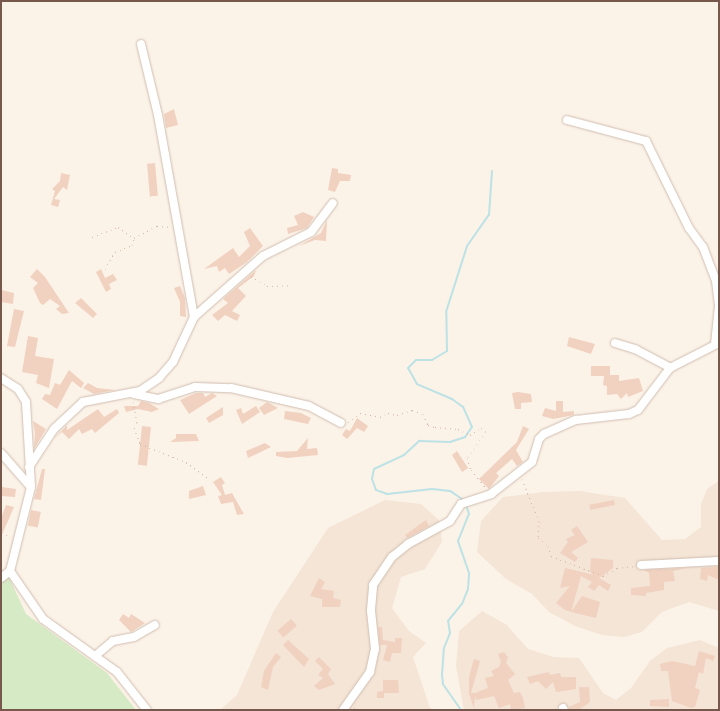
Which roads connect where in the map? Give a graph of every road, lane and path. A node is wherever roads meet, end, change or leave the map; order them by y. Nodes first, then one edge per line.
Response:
1 (141, 44) dead end
2 (567, 120) dead end
3 (332, 203) dead end
4 (177, 227) junction
5 (92, 237) dead end
6 (134, 238) junction
7 (105, 269) dead end
8 (244, 272) junction
9 (292, 285) dead end
10 (719, 307) edge
11 (194, 317) junction
12 (615, 343) dead end
13 (717, 344) edge
14 (670, 368) junction
15 (1, 378) edge
16 (132, 394) junction
17 (341, 423) joint
18 (1, 453) edge
19 (28, 467) junction
20 (207, 477) dead end
21 (516, 480) dead end
22 (31, 487) junction
23 (492, 494) junction
24 (1, 532) edge
25 (19, 542) junction
26 (719, 561) edge
27 (641, 565) joint
28 (10, 571) junction
29 (1, 578) edge
30 (155, 626) dead end
31 (95, 656) junction
32 (147, 710) edge
33 (343, 710) edge

1 - 4 street
2 - 10 street
3 - 8 street
4 - 6 path
4 - 11 street
5 - 6 path
6 - 7 path
8 - 9 path
8 - 11 street
10 - 13 street
11 - 16 street
12 - 14 street
13 - 14 street
14 - 23 street
15 - 19 street
16 - 17 street
16 - 19 street
16 - 20 path
17 - 23 path
18 - 22 street
19 - 22 street
21 - 27 path
22 - 25 street
23 - 33 street
24 - 25 path
25 - 28 street
26 - 27 street
28 - 29 street
28 - 31 street
30 - 31 street
31 - 32 street

